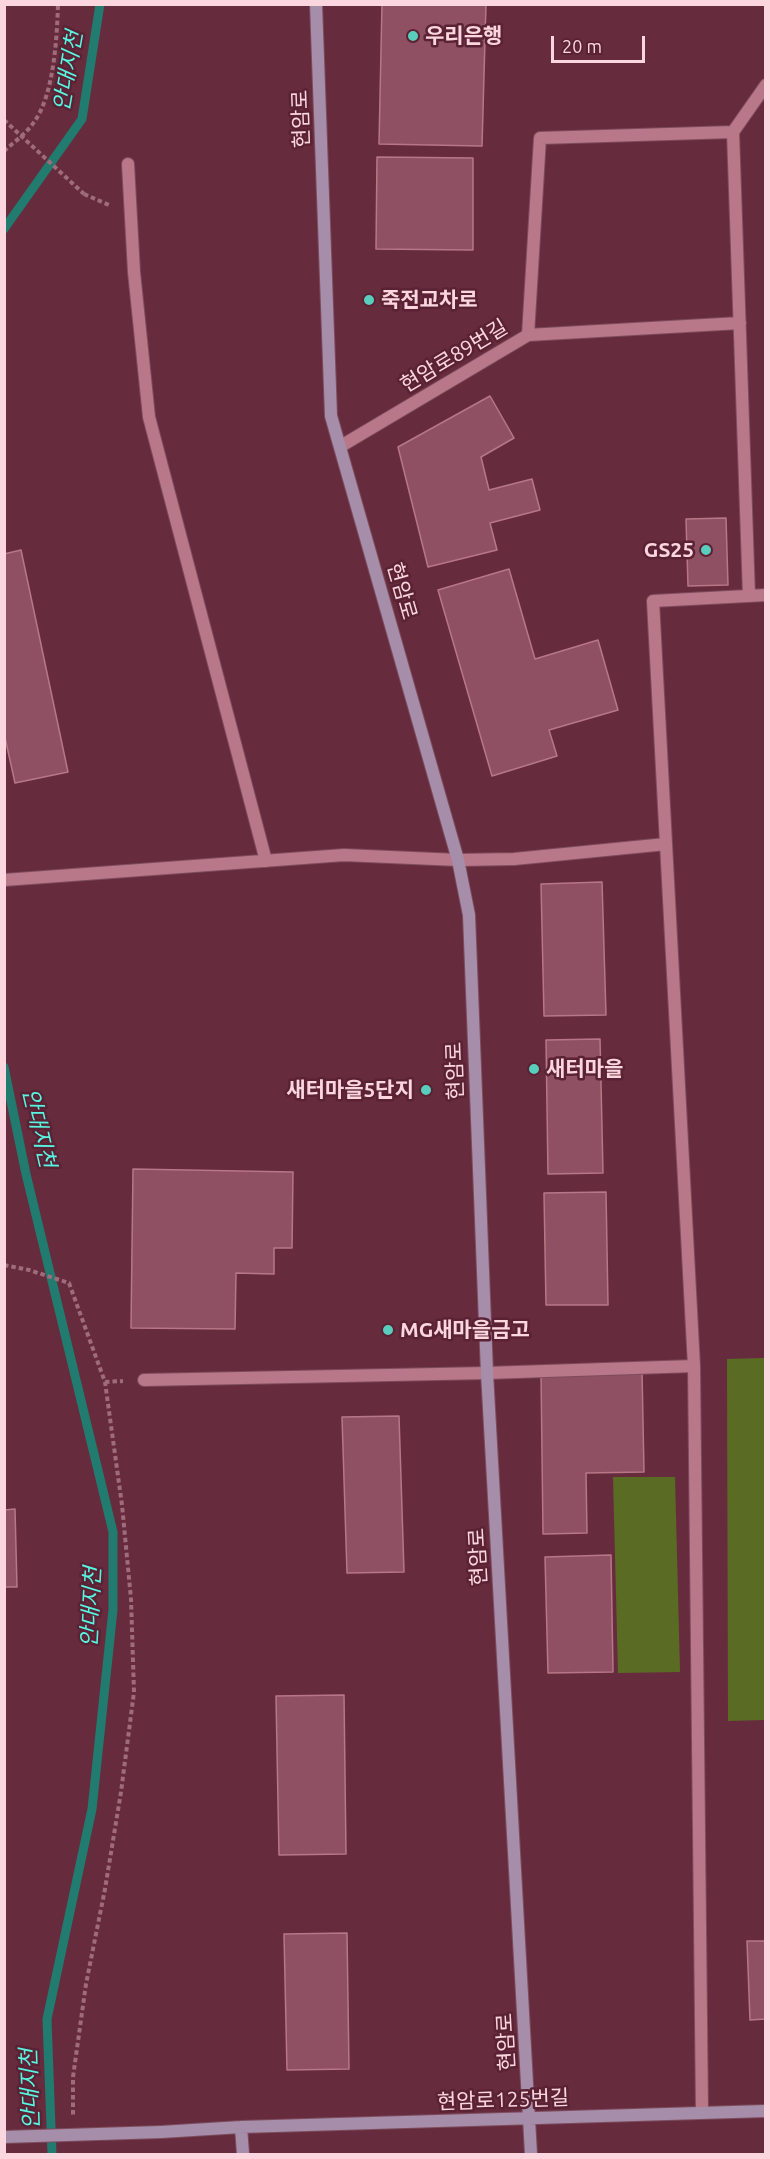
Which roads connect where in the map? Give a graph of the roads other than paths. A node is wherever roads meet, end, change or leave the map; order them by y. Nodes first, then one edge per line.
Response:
1 (316, 4) edge
2 (765, 85) edge
3 (733, 132) junction
4 (128, 164) dead end
5 (740, 323) junction
6 (528, 335) junction
7 (341, 446) junction
8 (765, 595) edge
9 (749, 596) junction
10 (666, 844) junction
11 (458, 860) junction
12 (266, 861) junction
13 (8, 880) edge
14 (694, 1366) junction
15 (487, 1373) junction
16 (144, 1380) dead end
17 (765, 2111) edge
18 (702, 2112) junction
19 (530, 2119) junction
20 (241, 2127) junction
21 (4, 2137) edge
22 (243, 2154) edge
23 (531, 2154) edge

1 - 7 street, 현암로
2 - 3 street
3 - 5 street
3 - 6 street
4 - 12 street
5 - 6 street, 현암로89번길
5 - 9 street
6 - 7 street, 현암로89번길
7 - 11 street, 현암로
8 - 9 street
9 - 10 street
10 - 11 street
10 - 14 street
11 - 12 street
11 - 15 street, 현암로
12 - 13 street
14 - 15 street
14 - 18 street
15 - 16 street
15 - 19 street, 현암로
17 - 18 street, 현암로125번길
18 - 19 street, 현암로125번길
19 - 20 street, 현암로125번길
19 - 23 street, 현암로
20 - 21 street, 현암로125번길, bridge
20 - 22 street

